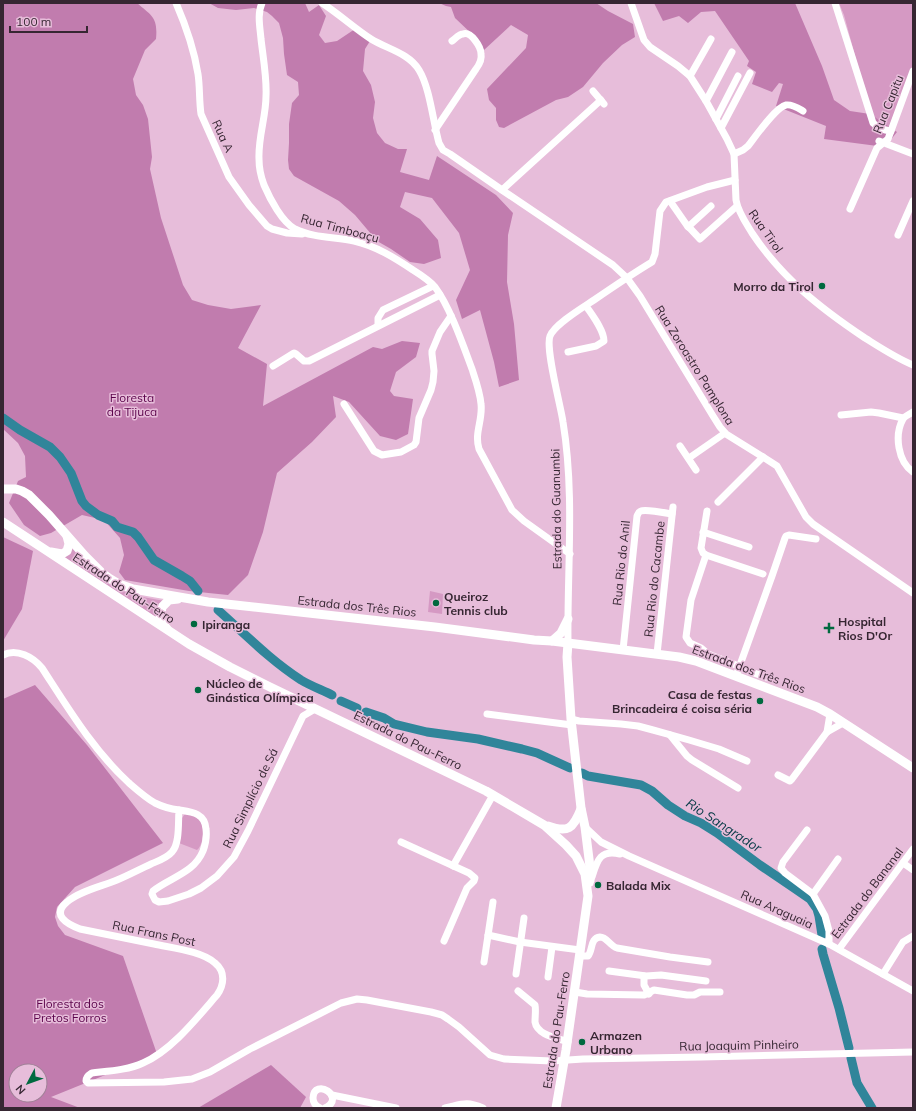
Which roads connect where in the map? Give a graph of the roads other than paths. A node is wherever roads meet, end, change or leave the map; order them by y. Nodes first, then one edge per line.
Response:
1 (176, 3) edge
2 (262, 3) edge
3 (322, 3) edge
4 (631, 3) edge
5 (835, 3) edge
6 (712, 39) dead end
7 (452, 41) dead end
8 (732, 52) dead end
9 (913, 71) edge
10 (750, 73) dead end
11 (690, 76) junction
12 (738, 76) dead end
13 (593, 91) dead end
14 (706, 101) junction
15 (804, 111) dead end
16 (716, 119) junction
17 (721, 128) junction
18 (435, 130) junction
19 (891, 131) junction
20 (881, 142) junction
21 (734, 154) junction
22 (913, 154) edge
23 (735, 180) junction
24 (502, 190) junction
25 (670, 201) junction
26 (913, 201) edge
27 (710, 206) dead end
28 (737, 206) junction
29 (850, 209) dead end
30 (688, 227) junction
31 (308, 234) junction
32 (898, 235) dead end
33 (627, 278) junction
34 (434, 286) junction
35 (440, 295) junction
36 (586, 306) junction
37 (451, 316) junction
38 (378, 325) junction
39 (568, 352) dead end
40 (913, 364) edge
41 (273, 366) dead end
42 (344, 404) dead end
43 (913, 412) edge
44 (841, 415) dead end
45 (903, 418) junction
46 (725, 433) junction
47 (680, 446) dead end
48 (763, 457) junction
49 (689, 458) junction
50 (696, 470) dead end
51 (913, 472) edge
52 (4, 489) edge
53 (718, 502) dead end
54 (672, 510) joint
55 (707, 511) dead end
56 (3, 516) edge
57 (3, 522) edge
58 (19, 532) junction
59 (703, 532) junction
60 (67, 536) junction
61 (816, 539) dead end
62 (749, 547) dead end
63 (48, 552) junction
64 (570, 554) junction
65 (706, 555) junction
66 (763, 574) dead end
67 (913, 593) edge
68 (182, 598) junction
69 (568, 619) junction
70 (167, 630) junction
71 (550, 641) junction
72 (568, 643) junction
73 (591, 646) junction
74 (698, 647) junction
75 (623, 650) junction
76 (3, 654) edge
77 (657, 654) junction
78 (567, 656) junction
79 (696, 661) junction
80 (737, 670) junction
81 (774, 680) dead end
82 (299, 701) junction
83 (315, 708) junction
84 (486, 714) dead end
85 (830, 714) junction
86 (303, 716) junction
87 (572, 722) junction
88 (843, 723) junction
89 (827, 732) junction
90 (670, 735) junction
91 (747, 761) dead end
92 (913, 768) edge
93 (778, 775) dead end
94 (738, 788) dead end
95 (493, 795) junction
96 (581, 808) junction
97 (179, 810) junction
98 (544, 825) junction
99 (585, 827) junction
100 (807, 830) dead end
101 (401, 842) dead end
102 (913, 850) edge
103 (629, 856) junction
104 (838, 860) dead end
105 (903, 863) junction
106 (453, 866) junction
107 (913, 870) edge
108 (591, 880) junction
109 (813, 894) junction
110 (588, 896) junction
111 (493, 902) dead end
112 (524, 918) dead end
113 (488, 935) junction
114 (913, 936) edge
115 (444, 942) dead end
116 (520, 942) junction
117 (829, 944) junction
118 (552, 947) junction
119 (839, 949) junction
120 (580, 953) junction
121 (484, 962) dead end
122 (708, 962) dead end
123 (609, 971) dead end
124 (516, 974) dead end
125 (883, 974) junction
126 (644, 976) junction
127 (548, 977) dead end
128 (706, 982) dead end
129 (518, 991) dead end
130 (913, 991) edge
131 (575, 992) junction
132 (720, 992) dead end
133 (649, 994) junction
134 (568, 1042) junction
135 (913, 1052) edge
136 (565, 1060) junction
137 (332, 1095) junction
138 (328, 1107) edge
139 (320, 1108) edge
140 (396, 1108) edge
141 (445, 1108) edge
142 (483, 1108) edge
143 (556, 1108) edge

1 - 31 street, Rua A
2 - 31 street, Rua Timboaçu
3 - 18 street
4 - 11 street, Rua Tirol
5 - 19 street
6 - 11 street
7 - 18 street
8 - 14 street
9 - 19 street, Rua Capitu
10 - 17 street
11 - 14 street, Rua Tirol
12 - 16 street
13 - 24 street
14 - 16 street, Rua Tirol
15 - 21 street
16 - 17 street, Rua Tirol
17 - 21 street, Rua Tirol
18 - 24 street
19 - 20 street, Rua Capitu
20 - 22 street
20 - 29 street, Rua Capitu
21 - 23 street, Rua Tirol
23 - 25 street
23 - 28 street, Rua Tirol
24 - 33 street
25 - 30 street
25 - 33 street, Estrada do Guanumbi
26 - 32 street
27 - 30 street
28 - 30 street
28 - 40 street, Rua Tirol
31 - 34 street, Rua Timboaçu
33 - 36 street, Estrada do Guanumbi
33 - 46 street, Rua Zoroastro Pamplona
34 - 35 street, Rua Timboaçu
34 - 38 street
35 - 37 street, Rua Timboaçu
35 - 38 street
36 - 39 street
36 - 64 street, Estrada do Guanumbi
37 - 42 street
37 - 64 street, Rua Timboaçu
38 - 41 street
43 - 45 street
44 - 45 street
45 - 51 street
46 - 48 street, Rua Zoroastro Pamplona
46 - 49 street
47 - 49 street
48 - 53 street
48 - 67 street, Rua Zoroastro Pamplona
49 - 50 street
52 - 60 main road, Estrada dos Três Rios
54 - 75 street, Rua Rio do Anil
54 - 77 street, Rua Rio do Cacambe
55 - 59 street
56 - 58 main road
57 - 58 main road, Estrada do Pau-Ferro
58 - 63 main road, Estrada do Pau-Ferro
59 - 62 street
59 - 65 street
60 - 63 main road
60 - 68 main road, Estrada dos Três Rios
61 - 80 street
63 - 70 main road, Estrada do Pau-Ferro
64 - 69 street, Estrada do Guanumbi
65 - 66 street
65 - 74 street
68 - 70 main road
68 - 71 main road, Estrada dos Três Rios
69 - 71 main road
69 - 72 street, Estrada do Guanumbi
70 - 82 main road, Estrada do Pau-Ferro
71 - 72 main road, Estrada dos Três Rios
71 - 78 main road
72 - 73 main road, Estrada dos Três Rios
72 - 78 main road, Estrada do Guanumbi
73 - 75 main road, Estrada dos Três Rios
73 - 78 main road
74 - 79 street
74 - 80 street
75 - 77 main road, Estrada dos Três Rios
76 - 97 street
77 - 79 main road, Estrada dos Três Rios
78 - 87 main road, Estrada do Guanumbi
79 - 80 main road, Estrada dos Três Rios
80 - 81 street
80 - 85 main road, Estrada dos Três Rios
82 - 83 main road, Estrada do Pau-Ferro
82 - 86 street
83 - 86 street
83 - 95 main road, Estrada do Pau-Ferro
84 - 87 street
85 - 88 main road, Estrada dos Três Rios
85 - 89 street
86 - 97 street, Rua Simplício de Sá
87 - 90 street
87 - 96 main road, Estrada do Guanumbi
88 - 89 street
88 - 92 main road, Estrada dos Três Rios
89 - 93 street
90 - 91 street
90 - 94 street
95 - 98 main road, Estrada do Pau-Ferro
95 - 106 street
96 - 98 main road
96 - 99 main road, Estrada do Guanumbi
97 - 136 street, Rua Frans Post
98 - 110 main road, Estrada do Pau-Ferro
99 - 103 street, Rua Araguaia
99 - 108 main road, Estrada do Guanumbi
100 - 109 street
101 - 106 street
102 - 105 street, Estrada do Bananal
103 - 108 street, Rua Araguaia
103 - 117 street, Rua Araguaia
104 - 109 street
105 - 107 street
105 - 119 street, Estrada do Bananal
106 - 115 street
108 - 110 main road, Estrada do Guanumbi
109 - 117 street
110 - 120 main road, Estrada do Pau-Ferro
111 - 113 street
112 - 116 street
113 - 116 street
113 - 121 street
114 - 125 street
116 - 118 street
116 - 124 street
117 - 119 street, Rua Araguaia
118 - 120 street
118 - 127 street
119 - 125 street, Rua Araguaia
120 - 122 street
120 - 131 main road, Estrada do Pau-Ferro
123 - 126 street
125 - 130 street, Rua Araguaia
126 - 128 street
126 - 133 street
129 - 134 street
131 - 133 street
131 - 134 main road, Estrada do Pau-Ferro
132 - 133 street
134 - 136 main road, Estrada do Pau-Ferro
135 - 136 street, Rua Joaquim Pinheiro
136 - 143 main road, Estrada do Pau-Ferro
137 - 138 street
137 - 139 street
137 - 140 street
141 - 142 street

